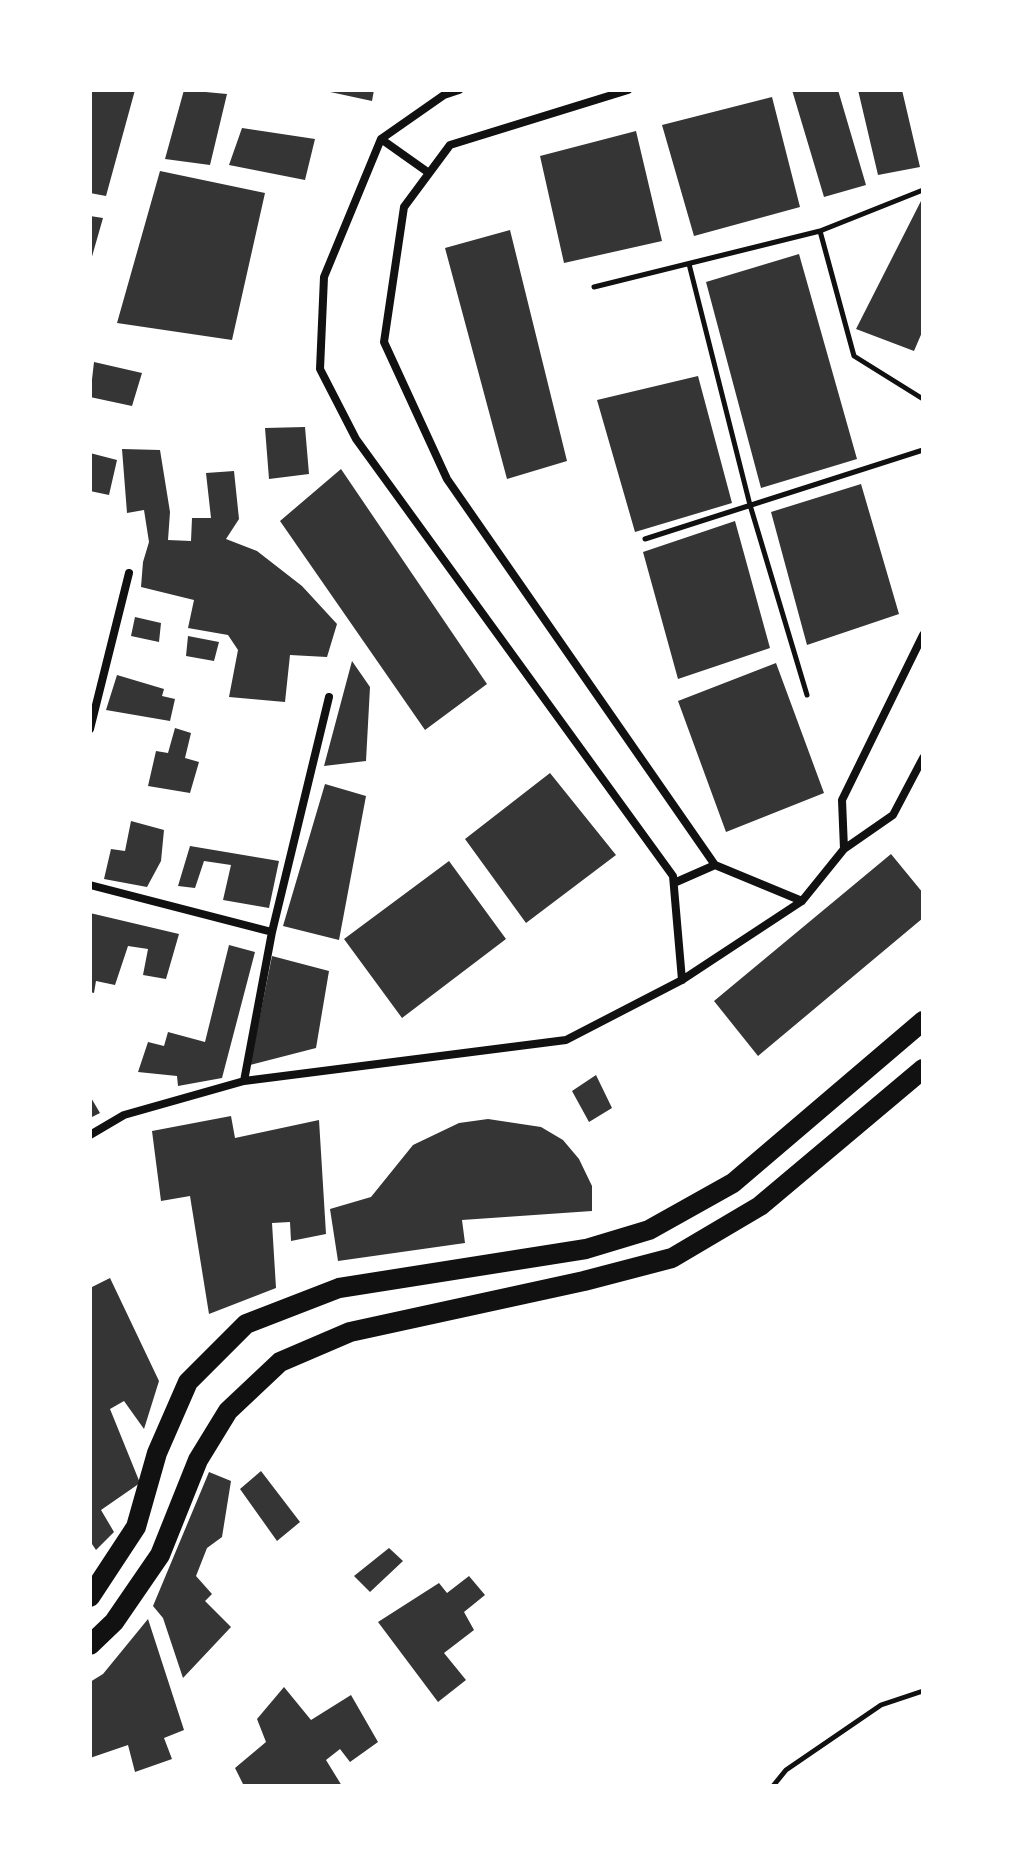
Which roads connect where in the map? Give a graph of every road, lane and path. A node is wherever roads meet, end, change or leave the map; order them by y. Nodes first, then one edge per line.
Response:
1 (459, 90) edge
2 (628, 90) edge
3 (381, 139) junction
4 (429, 173) junction
5 (923, 190) edge
6 (820, 231) junction
7 (689, 264) junction
8 (594, 287) dead end
9 (923, 399) edge
10 (923, 450) edge
11 (750, 505) junction
12 (645, 539) dead end
13 (129, 573) dead end
14 (923, 635) edge
15 (807, 695) dead end
16 (329, 697) dead end
17 (90, 729) edge
18 (923, 758) edge
19 (844, 849) junction
20 (715, 865) junction
21 (674, 883) junction
22 (90, 885) edge
23 (802, 901) junction
24 (272, 932) junction
25 (682, 980) junction
26 (923, 1021) edge
27 (923, 1069) edge
28 (244, 1081) junction
29 (90, 1135) edge
30 (90, 1597) edge
31 (90, 1645) edge
32 (923, 1691) edge
33 (773, 1786) edge

1 - 3 street
2 - 4 street
3 - 4 street
3 - 21 street
4 - 20 street
5 - 6 path
6 - 7 path
6 - 9 path
7 - 8 path
7 - 11 path
10 - 11 path
11 - 12 path
11 - 15 path
13 - 17 street
14 - 19 street
16 - 24 street
18 - 19 street
19 - 23 street
20 - 21 street
20 - 23 street
21 - 25 street
22 - 24 street
23 - 25 street
24 - 28 street
25 - 28 street
26 - 30 main road
27 - 31 main road
28 - 29 street
32 - 33 path

